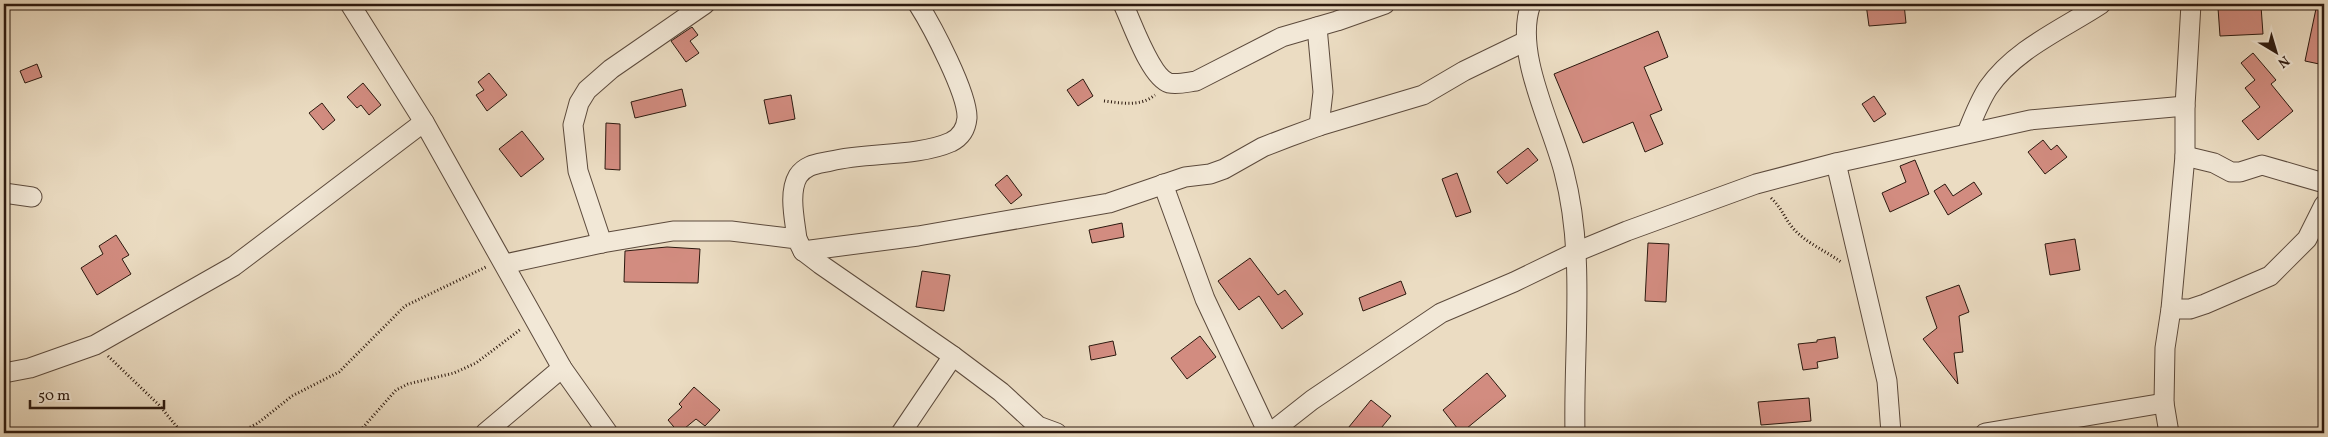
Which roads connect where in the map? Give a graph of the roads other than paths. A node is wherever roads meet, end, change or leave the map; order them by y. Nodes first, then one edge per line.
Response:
1 (350, 4) edge
2 (704, 4) edge
3 (918, 4) edge
4 (1123, 4) edge
5 (1385, 4) edge
6 (1531, 4) edge
7 (2101, 4) edge
8 (2191, 4) edge
9 (1317, 27) junction
10 (1526, 42) junction
11 (2185, 106) junction
12 (424, 122) junction
13 (1319, 126) junction
14 (1967, 133) junction
15 (2185, 156) junction
16 (1836, 163) junction
17 (2324, 183) edge
18 (1163, 184) junction
19 (4, 194) edge
20 (32, 197) dead end
21 (2324, 205) edge
22 (602, 243) junction
23 (800, 245) junction
24 (1576, 252) junction
25 (504, 262) junction
26 (2171, 309) junction
27 (953, 356) junction
28 (562, 368) junction
29 (4, 373) edge
30 (2164, 403) junction
31 (485, 433) edge
32 (608, 433) edge
33 (901, 433) edge
34 (1057, 433) edge
35 (1269, 433) edge
36 (1575, 433) edge
37 (1891, 433) edge
38 (1985, 433) edge
39 (2169, 433) edge

1 - 12 street
2 - 22 street
3 - 23 street
4 - 9 street
5 - 9 street
6 - 10 street
7 - 14 street
8 - 11 street
9 - 13 street
10 - 13 street
10 - 24 street
11 - 14 street
11 - 15 street
12 - 25 street
12 - 29 street
13 - 18 street
14 - 16 street
15 - 17 street
15 - 26 street
16 - 24 street
16 - 37 street
18 - 23 street
18 - 35 street
19 - 20 street
21 - 26 street
22 - 23 street
22 - 25 street
23 - 27 street
24 - 35 street
24 - 36 street
25 - 28 street
26 - 30 street
27 - 33 street
27 - 34 street
28 - 31 street
28 - 32 street
30 - 38 street
30 - 39 street

